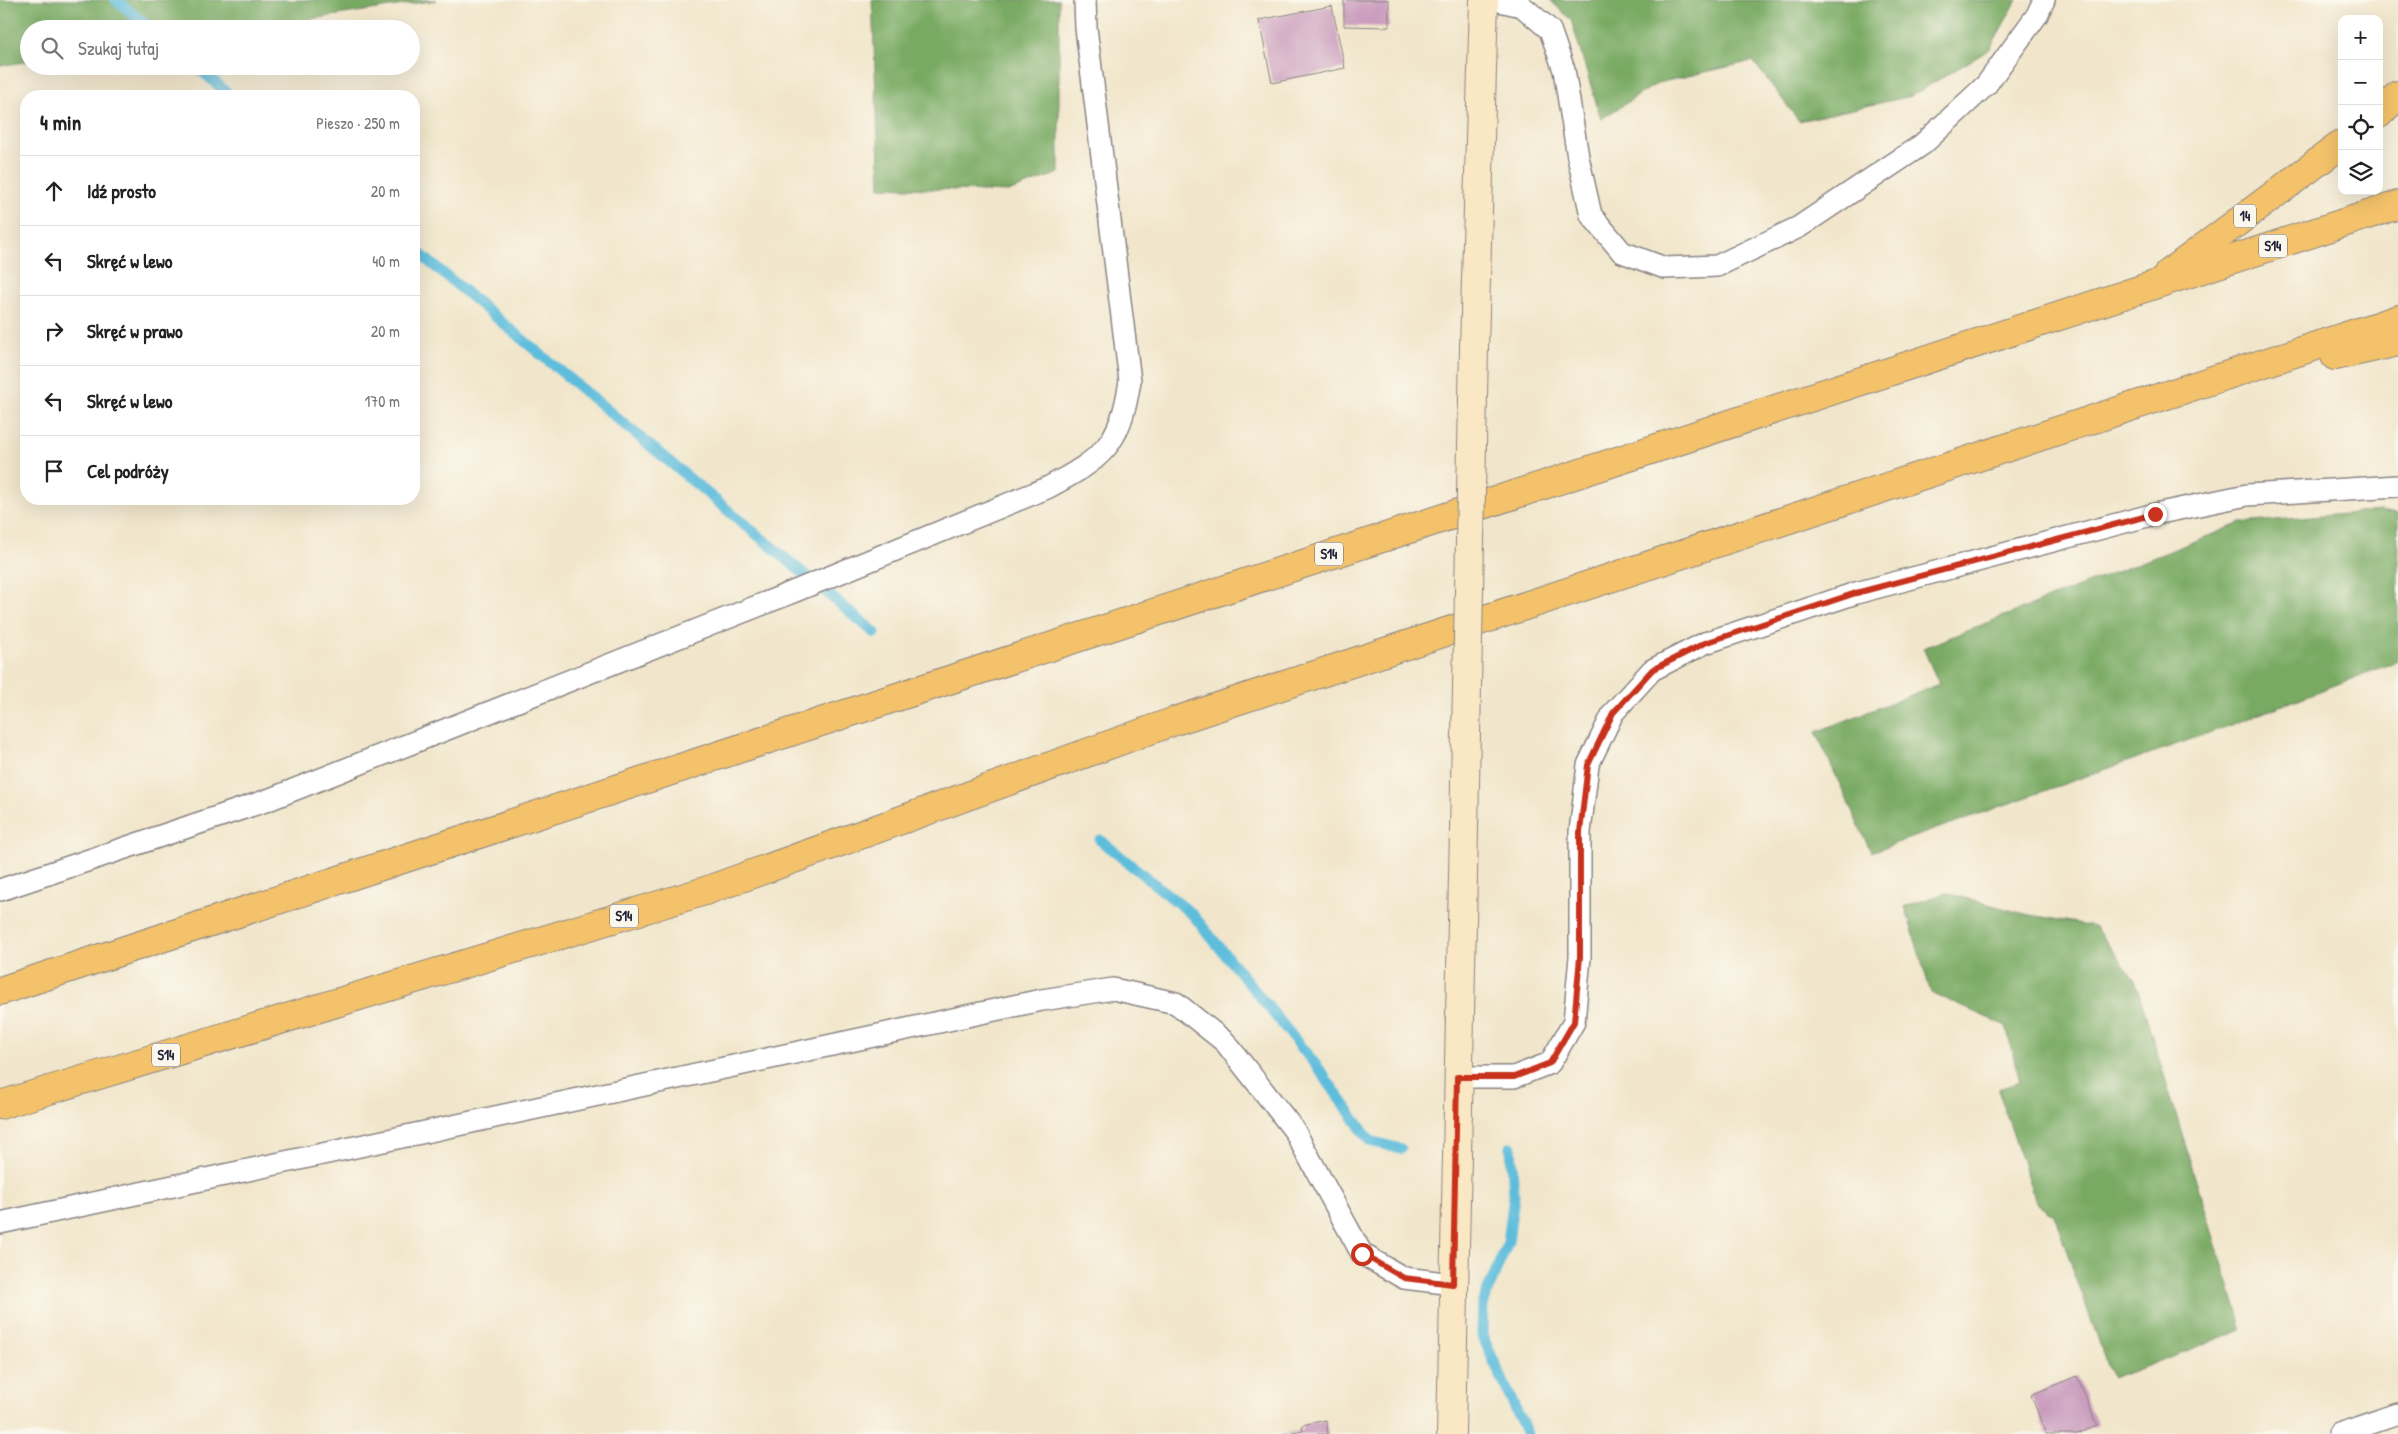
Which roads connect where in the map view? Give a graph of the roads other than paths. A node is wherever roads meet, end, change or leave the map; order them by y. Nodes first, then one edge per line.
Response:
1 (1085, 0) edge
2 (1484, 0) edge
3 (1495, 0) edge
4 (2044, 0) edge
5 (2398, 95) edge
6 (2383, 110) edge
7 (2338, 147) edge
8 (2398, 205) edge
9 (2148, 288) junction
10 (2398, 318) edge
11 (2398, 342) edge
12 (2179, 389) junction
13 (2398, 486) edge
14 (0, 890) edge
15 (0, 991) edge
16 (1457, 1077) junction
17 (0, 1105) edge
18 (0, 1223) edge
19 (1453, 1284) junction
20 (2398, 1414) edge
21 (1451, 1434) edge
22 (2339, 1434) edge

1 - 14 lane
2 - 16 street, bridge
3 - 4 lane
5 - 6 highway
7 - 9 highway, 14
8 - 9 highway, S14
9 - 15 highway, S14
10 - 12 highway, S14
11 - 12 highway
12 - 17 highway, S14
13 - 16 lane
16 - 19 street
18 - 19 lane
19 - 21 street
20 - 22 lane

